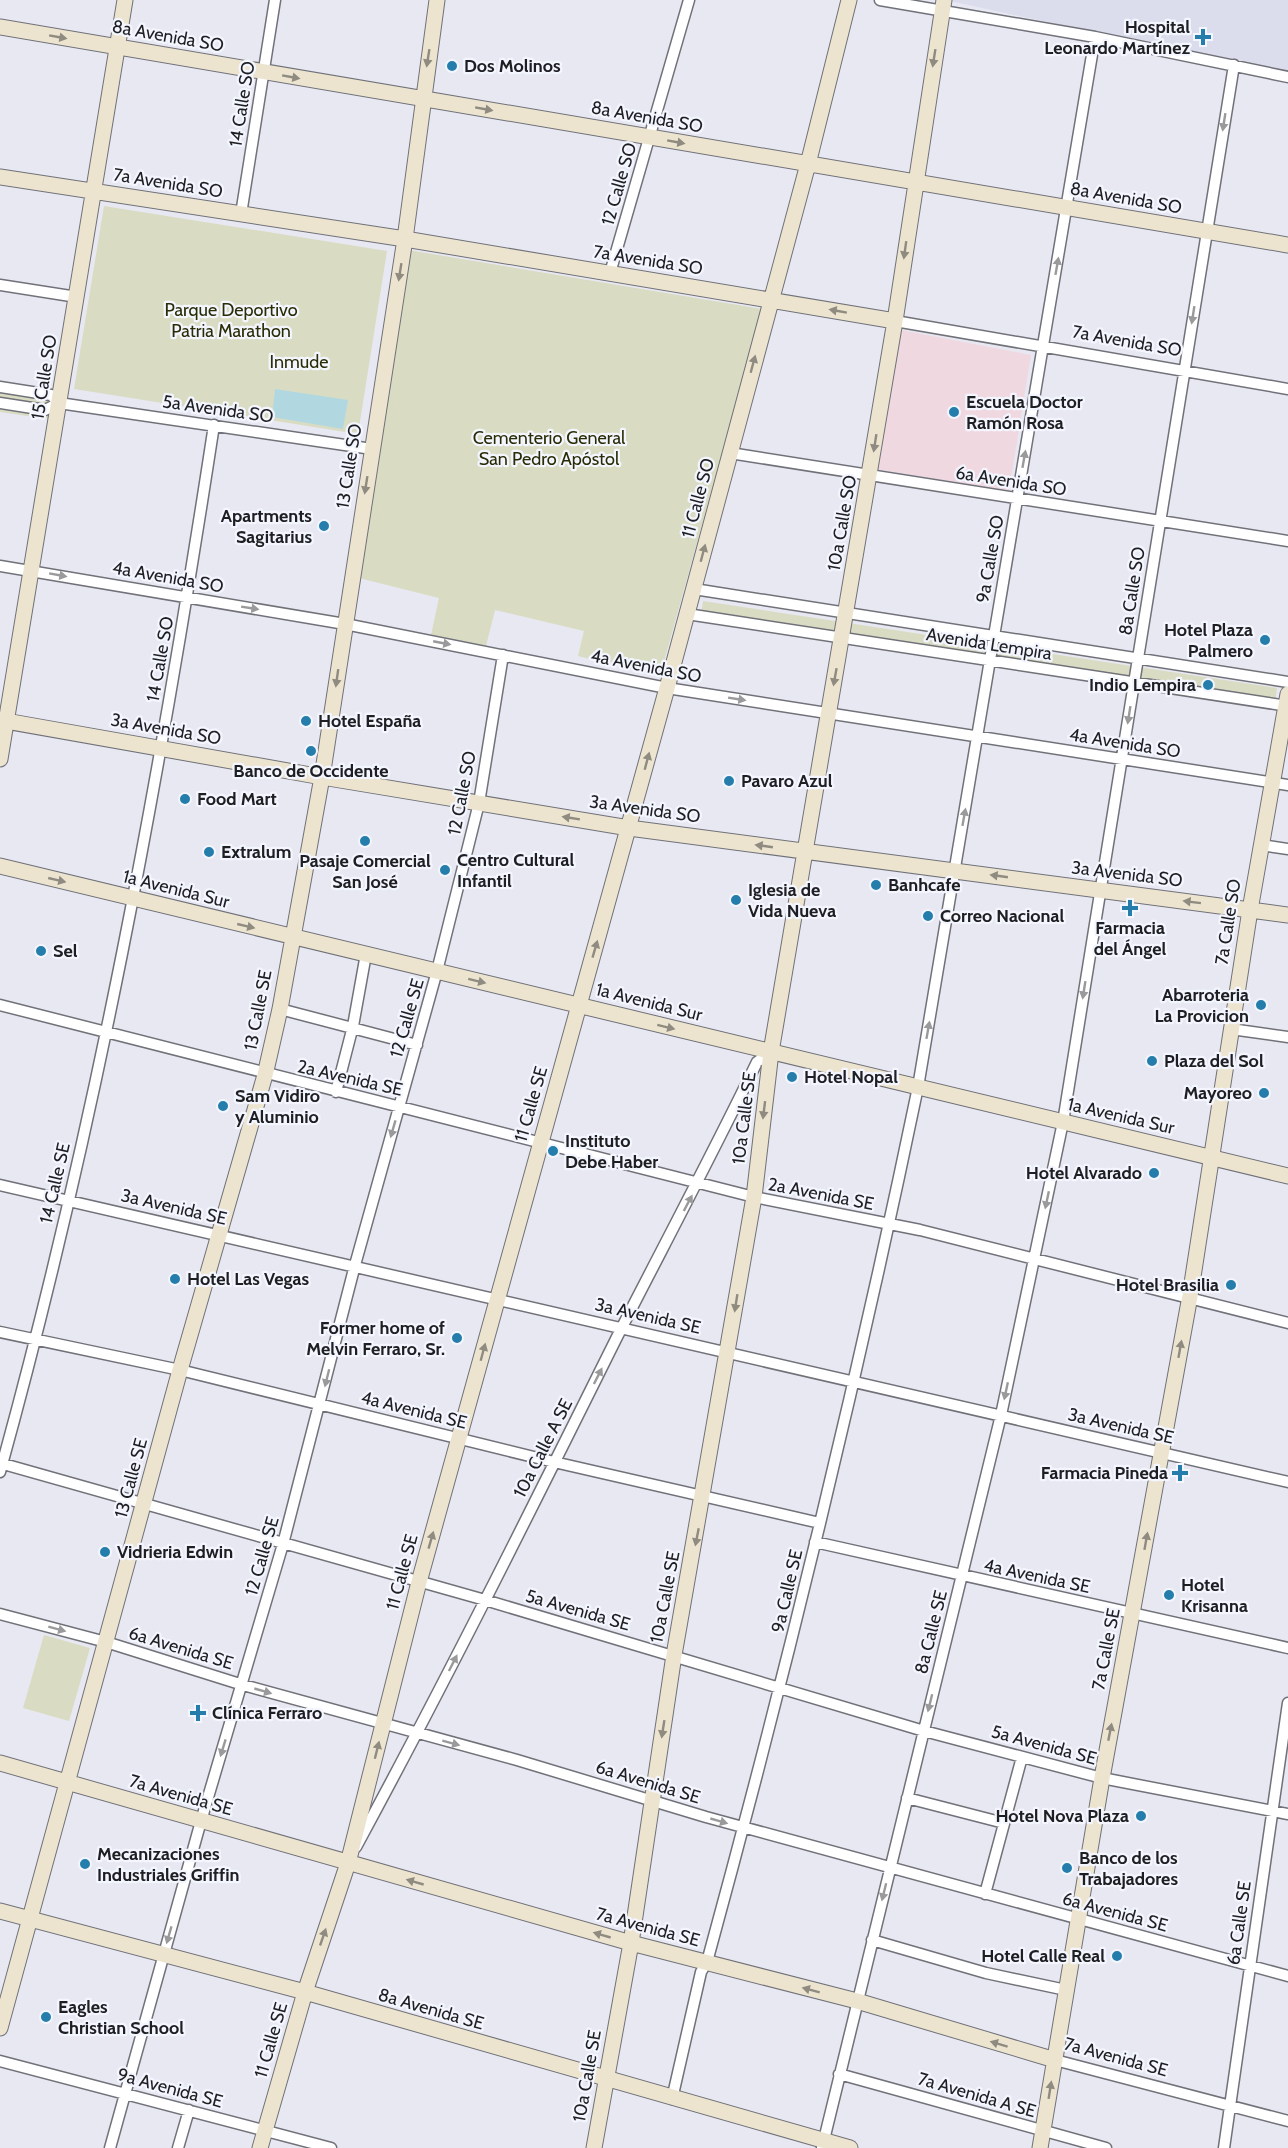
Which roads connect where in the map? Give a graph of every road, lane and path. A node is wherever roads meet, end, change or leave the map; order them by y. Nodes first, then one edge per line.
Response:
1 (125, 0) edge
2 (274, 0) edge
3 (437, 0) edge
4 (689, 0) edge
5 (849, 0) edge
6 (880, 0) edge
7 (943, 4) edge
8 (0, 27) edge
9 (1095, 37) junction
10 (117, 47) junction
11 (1234, 64) junction
12 (263, 72) junction
13 (1288, 77) edge
14 (422, 99) junction
15 (650, 137) junction
16 (808, 164) junction
17 (0, 177) edge
18 (914, 182) junction
19 (94, 191) junction
20 (1067, 208) junction
21 (241, 214) junction
22 (1207, 231) junction
23 (405, 239) junction
24 (1288, 245) edge
25 (610, 273) junction
26 (0, 285) edge
27 (77, 297) junction
28 (770, 300) junction
29 (895, 321) junction
30 (1043, 347) junction
31 (1184, 371) junction
32 (0, 387) edge
33 (1288, 389) edge
34 (0, 403) edge
35 (59, 403) junction
36 (214, 425) junction
37 (372, 449) junction
38 (730, 453) junction
39 (870, 475) junction
40 (1017, 498) junction
41 (1160, 521) junction
42 (1288, 541) edge
43 (0, 566) edge
44 (30, 570) junction
45 (694, 589) junction
46 (187, 597) junction
47 (846, 613) junction
48 (687, 614) junction
49 (345, 624) junction
50 (994, 636) junction
51 (842, 638) junction
52 (503, 655) junction
53 (1138, 659) junction
54 (990, 661) junction
55 (1288, 682) edge
56 (1134, 683) junction
57 (668, 688) junction
58 (1287, 702) edge
59 (829, 713) junction
60 (4, 720) edge
61 (977, 737) junction
62 (161, 748) junction
63 (0, 759) edge
64 (1121, 759) junction
65 (322, 777) junction
66 (1272, 783) junction
67 (1288, 785) edge
68 (479, 803) junction
69 (629, 828) junction
70 (1261, 845) junction
71 (1288, 849) edge
72 (806, 852) junction
73 (0, 866) edge
74 (955, 871) junction
75 (1100, 890) junction
76 (132, 898) junction
77 (1250, 910) junction
78 (1288, 915) edge
79 (292, 936) junction
80 (366, 954) junction
81 (437, 971) junction
82 (0, 1005) edge
83 (579, 1005) junction
84 (280, 1009) junction
85 (354, 1026) junction
86 (1231, 1029) junction
87 (106, 1031) junction
88 (1288, 1037) edge
89 (417, 1045) junction
90 (771, 1052) junction
91 (265, 1075) junction
92 (918, 1087) junction
93 (336, 1092) junction
94 (399, 1107) junction
95 (1063, 1122) junction
96 (541, 1141) junction
97 (1212, 1158) junction
98 (1288, 1176) edge
99 (699, 1183) junction
100 (0, 1185) edge
101 (754, 1197) junction
102 (68, 1200) junction
103 (890, 1224) junction
104 (219, 1234) junction
105 (1035, 1260) junction
106 (355, 1265) junction
107 (1190, 1296) junction
108 (498, 1298) junction
109 (1288, 1323) edge
110 (623, 1327) junction
111 (0, 1332) edge
112 (34, 1340) junction
113 (728, 1351) junction
114 (180, 1370) junction
115 (853, 1380) junction
116 (321, 1403) junction
117 (1001, 1415) junction
118 (459, 1439) junction
119 (1162, 1452) junction
120 (555, 1462) junction
121 (1, 1467) edge
122 (1288, 1482) edge
123 (704, 1498) junction
124 (145, 1505) junction
125 (820, 1523) junction
126 (815, 1542) junction
127 (283, 1544) junction
128 (962, 1576) junction
129 (419, 1582) junction
130 (485, 1600) junction
131 (0, 1614) edge
132 (1133, 1614) junction
133 (106, 1642) junction
134 (1288, 1648) edge
135 (674, 1655) junction
136 (243, 1684) junction
137 (780, 1689) junction
138 (1288, 1703) edge
139 (383, 1724) junction
140 (924, 1731) junction
141 (418, 1733) junction
142 (1022, 1756) junction
143 (0, 1763) edge
144 (1102, 1778) junction
145 (67, 1782) junction
146 (907, 1798) junction
147 (652, 1800) junction
148 (1272, 1811) junction
149 (1288, 1814) edge
150 (201, 1821) junction
151 (1004, 1823) junction
152 (744, 1827) junction
153 (348, 1863) junction
154 (890, 1867) junction
155 (985, 1894) junction
156 (0, 1911) edge
157 (30, 1919) junction
158 (1077, 1920) junction
159 (872, 1940) junction
160 (631, 1943) junction
161 (163, 1956) junction
162 (707, 1962) junction
163 (1250, 1965) junction
164 (1288, 1976) edge
165 (1066, 1990) junction
166 (304, 1992) junction
167 (857, 2001) junction
168 (0, 2028) edge
169 (1055, 2060) junction
170 (0, 2061) edge
171 (839, 2074) junction
172 (606, 2080) junction
173 (125, 2094) junction
174 (672, 2099) junction
175 (1230, 2107) junction
176 (189, 2110) junction
177 (1288, 2121) edge
178 (265, 2130) junction
179 (1043, 2131) junction
180 (823, 2144) edge
181 (110, 2148) edge
182 (178, 2148) edge
183 (260, 2148) edge
184 (331, 2148) edge
185 (594, 2148) edge
186 (850, 2148) edge
187 (1040, 2148) edge
188 (1106, 2148) edge
189 (1224, 2148) edge

1 - 10 street, 15 Calle SO
2 - 12 street, 14 Calle SO
3 -> 14 street, 13 Calle SO
4 - 15 street, 12 Calle SO
5 - 16 street, 11 Calle SO
6 - 7 street
7 - 9 street
7 -> 18 street, 10a Calle SO
8 -> 10 street, 8a Avenida SO
9 - 11 street
9 - 20 street, 9a Calle SO
10 - 12 street, 8a Avenida SO
10 - 19 street, 15 Calle SO
11 - 13 street
11 -> 22 street, 8a Calle SO
12 -> 14 street, 8a Avenida SO
12 - 21 street, 14 Calle SO
14 -> 15 street, 8a Avenida SO
14 - 23 street, 13 Calle SO
15 -> 16 street, 8a Avenida SO
15 - 25 street, 12 Calle SO
16 - 18 street, 8a Avenida SO
16 - 28 street, 11 Calle SO
17 - 19 street, 7a Avenida SO
18 - 20 street, 8a Avenida SO
18 -> 29 street, 10a Calle SO
19 - 21 street, 7a Avenida SO
19 - 27 street, 15 Calle SO
20 - 22 street, 8a Avenida SO
30 -> 20 street, 9a Calle SO
21 - 23 street, 7a Avenida SO
22 - 24 street, 8a Avenida SO
22 -> 31 street, 8a Calle SO
23 - 25 street, 7a Avenida SO
23 -> 37 street, 13 Calle SO
25 - 28 street, 7a Avenida SO
26 - 27 street
27 - 35 street, 15 Calle SO
29 -> 28 street, 7a Avenida SO
38 -> 28 street, 11 Calle SO
29 - 30 street, 7a Avenida SO
29 -> 39 street, 10a Calle SO
30 - 31 street, 7a Avenida SO
40 -> 30 street, 9a Calle SO
31 - 33 street, 7a Avenida SO
31 - 41 street, 8a Calle SO
32 - 35 street
34 - 35 street
35 - 36 street, 5a Avenida SO
35 - 44 street, 15 Calle SO
36 - 37 street, 5a Avenida SO
36 - 46 street, 14 Calle SO
37 -> 49 street, 13 Calle SO
38 - 39 street, 6a Avenida SO
45 -> 38 street, 11 Calle SO
39 - 40 street, 6a Avenida SO
39 - 47 street, 10a Calle SO
40 - 41 street, 6a Avenida SO
40 - 50 street, 9a Calle SO
41 - 42 street, 6a Avenida SO
41 - 53 street, 8a Calle SO
43 - 44 street, 4a Avenida SO
44 -> 46 street, 4a Avenida SO
44 - 60 street, 15 Calle SO
45 - 47 street, Avenida Lempira
45 - 48 street, 11 Calle SO
46 -> 49 street, 4a Avenida SO
46 - 62 street, 14 Calle SO
47 - 50 street, Avenida Lempira
47 - 51 street, 10a Calle SO
48 - 51 street, Avenida Lempira
48 - 57 street, 11 Calle SO
49 -> 52 street, 4a Avenida SO
49 -> 65 street, 13 Calle SO
50 - 53 street, Avenida Lempira
50 - 54 street, 9a Calle SO
51 - 54 street, Avenida Lempira
51 -> 59 street, 10a Calle SO
52 - 57 street, 4a Avenida SO
52 - 68 street, 12 Calle SO
53 - 55 street, Avenida Lempira
53 - 56 street, 8a Calle SO
54 - 56 street, Avenida Lempira
54 - 61 street, 9a Calle SO
56 - 58 street, Avenida Lempira
56 -> 64 street, 8a Calle SO
57 -> 59 street, 4a Avenida SO
69 -> 57 street, 11 Calle SO
58 - 66 street, 7a Calle SO
59 - 61 street, 4a Avenida SO
59 - 72 street, 10a Calle SO
60 - 62 street, 3a Avenida SO
60 - 63 street, 15 Calle SO
61 - 64 street, 4a Avenida SO
74 -> 61 street, 9a Calle SO
62 - 65 street, 3a Avenida SO
62 - 76 street, 14 Calle SO
64 - 66 street, 4a Avenida SO
64 - 75 street, 8a Calle SO
65 - 68 street, 3a Avenida SO
65 - 79 street, 13 Calle SO
66 - 67 street, 4a Avenida SO
66 - 70 street, 7a Calle SO
69 -> 68 street, 3a Avenida SO
68 - 81 street, 12 Calle SO
72 -> 69 street, 3a Avenida SO
83 -> 69 street, 11 Calle SO
70 - 71 street
70 - 77 street, 7a Calle SO
72 - 74 street, 3a Avenida SO
72 - 90 street, 10a Calle SO
73 -> 76 street, 1a Avenida Sur
75 -> 74 street, 3a Avenida SO
92 -> 74 street, 9a Calle SO
77 -> 75 street, 3a Avenida SO
75 -> 95 street, 8a Calle SO
76 -> 79 street, 1a Avenida Sur
76 - 87 street, 14 Calle SE
77 - 78 street, 3a Avenida SO
77 - 86 street, 7a Calle SO
79 - 80 street, 1a Avenida Sur
79 - 84 street, 13 Calle SE
80 - 81 street, 1a Avenida Sur
80 - 85 street
81 -> 83 street, 1a Avenida Sur
81 - 89 street, 12 Calle SE
82 - 87 street, 2a Avenida SE
83 -> 90 street, 1a Avenida Sur
83 - 96 street, 11 Calle SE
84 - 85 street
84 - 91 street, 13 Calle SE
85 - 89 street
85 - 93 street
86 - 88 street
86 - 97 street, 7a Calle SO
87 - 91 street, 2a Avenida SE
87 - 102 street, 14 Calle SE
89 - 94 street, 12 Calle SE
90 - 92 street, 1a Avenida Sur
90 - 99 street, 10a Calle A SE
90 -> 101 street, 10a Calle SE
91 - 93 street, 2a Avenida SE
91 - 104 street, 13 Calle SE
92 - 95 street, 1a Avenida Sur
92 - 103 street, 9a Calle SE
93 - 94 street, 2a Avenida SE
94 - 96 street, 2a Avenida SE
94 -> 106 street, 12 Calle SE
95 - 97 street, 1a Avenida Sur
95 -> 105 street, 8a Calle SE
96 - 99 street, 2a Avenida SE
96 - 108 street, 11 Calle SE
97 - 98 street, 1a Avenida Sur
97 - 107 street, 7a Calle SE
99 - 101 street, 2a Avenida SE
110 -> 99 street, 10a Calle A SE
100 - 102 street, 3a Avenida SE
101 - 103 street, 2a Avenida SE
101 -> 113 street, 10a Calle SE
102 - 104 street, 3a Avenida SE
102 - 112 street, 14 Calle SE
103 - 105 street, 2a Avenida SE
103 - 115 street, 9a Calle SE
104 - 106 street, 3a Avenida SE
104 - 114 street, 13 Calle SE
105 - 107 street, 2a Avenida SE
105 -> 117 street, 8a Calle SE
106 - 108 street, 3a Avenida SE
106 -> 116 street, 12 Calle SE
107 - 109 street, 2a Avenida SE
119 -> 107 street, 7a Calle SE
108 - 110 street, 3a Avenida SE
118 -> 108 street, 11 Calle SE
110 - 113 street, 3a Avenida SE
120 -> 110 street, 10a Calle A SE
111 - 112 street, 4a Avenida SE
112 - 114 street, 4a Avenida SE
112 - 121 street, 14 Calle SE
113 - 115 street, 3a Avenida SE
113 - 123 street, 10a Calle SE
114 - 116 street, 4a Avenida SE
114 - 124 street, 13 Calle SE
115 - 117 street, 3a Avenida SE
115 - 125 street, 9a Calle SE
116 - 118 street, 4a Avenida SE
116 - 127 street, 12 Calle SE
117 - 119 street, 3a Avenida SE
117 - 128 street, 8a Calle SE
118 - 120 street, 4a Avenida SE
129 -> 118 street, 11 Calle SE
119 - 122 street, 3a Avenida SE
132 -> 119 street, 7a Calle SE
120 - 123 street, 4a Avenida SE
120 - 130 street, 10a Calle A SE
121 - 124 street, 5a Avenida SE
123 - 125 street, 4a Avenida SE
123 -> 135 street, 10a Calle SE
124 - 127 street, 5a Avenida SE
124 - 133 street, 13 Calle SE
125 - 126 street, 9a Calle SE
126 - 128 street, 4a Avenida SE
126 - 137 street, 9a Calle SE
127 - 129 street, 5a Avenida SE
127 - 136 street, 12 Calle SE
128 - 132 street, 4a Avenida SE
128 -> 140 street, 8a Calle SE
129 - 130 street, 5a Avenida SE
129 - 139 street, 11 Calle SE
130 - 135 street, 5a Avenida SE
141 -> 130 street, 10a Calle A SE
131 -> 133 street, 6a Avenida SE
132 - 134 street, 4a Avenida SE
144 -> 132 street, 7a Calle SE
133 - 136 street, 6a Avenida SE
133 - 145 street, 13 Calle SE
135 - 137 street, 5a Avenida SE
135 -> 147 street, 10a Calle SE
136 -> 139 street, 6a Avenida SE
136 -> 150 street, 12 Calle SE
137 - 140 street, 5a Avenida SE
137 - 152 street, 9a Calle SE
138 - 148 street, 6a Calle SE
139 - 141 street, 6a Avenida SE
153 -> 139 street, 11 Calle SE
140 - 142 street, 5a Avenida SE
140 - 146 street, 8a Calle SE
141 -> 147 street, 6a Avenida SE
141 - 153 street, 10a Calle A SE
142 - 144 street, 5a Avenida SE
142 - 151 street
143 - 145 street, 7a Avenida SE
144 - 148 street, 5a Avenida SE
144 - 158 street, 7a Calle SE
145 - 150 street, 7a Avenida SE
145 - 157 street, 13 Calle SE
146 - 151 street
146 - 154 street, 8a Calle SE
147 -> 152 street, 6a Avenida SE
147 - 160 street, 10a Calle SE
148 - 149 street, 5a Avenida SE
148 - 163 street, 6a Calle SE
150 - 153 street, 7a Avenida SE
150 -> 161 street, 12 Calle SE
151 - 155 street
152 - 154 street, 6a Avenida SE
152 - 162 street, 9a Calle SE
160 -> 153 street, 7a Avenida SE
166 -> 153 street, 11 Calle SE
154 - 155 street, 6a Avenida SE
154 -> 159 street, 8a Calle SE
155 - 158 street, 6a Avenida SE
156 - 157 street, 8a Avenida SE
157 - 161 street, 8a Avenida SE
157 - 168 street, 13 Calle SE
158 - 163 street, 6a Avenida SE
158 - 165 street, 7a Calle SE
159 - 165 street
159 - 167 street, 8a Calle SE
160 - 162 street, 7a Avenida SE
160 - 172 street, 10a Calle SE
161 - 166 street, 8a Avenida SE
161 - 173 street, 12 Calle SE
167 -> 162 street, 7a Avenida SE
162 - 174 street, 9a Calle SE
163 - 164 street, 6a Avenida SE
163 - 175 street, 6a Calle SE
165 - 169 street, 7a Calle SE
166 - 172 street, 8a Avenida SE
166 - 178 street, 11 Calle SE
169 -> 167 street, 7a Avenida SE
167 - 171 street, 8a Calle SE
169 - 175 street, 7a Avenida SE
179 -> 169 street, 7a Calle SE
170 - 173 street, 9a Avenida SE
171 - 179 street, 7a Avenida A SE
171 - 180 street, 8a Calle SE
172 - 174 street, 8a Avenida SE
172 - 185 street, 10a Calle SE
173 - 176 street, 9a Avenida SE
173 - 181 street, 12 Calle SE
174 - 180 street, 8a Avenida SE
175 - 177 street, 7a Avenida SE
175 - 189 street, 6a Calle SE
176 - 178 street, 9a Avenida SE
176 - 182 street
178 - 183 street, 11 Calle SE
178 - 184 street, 9a Avenida SE
179 - 187 street, 7a Calle SE
179 - 188 street, 7a Avenida A SE
180 - 186 street, 8a Avenida SE

